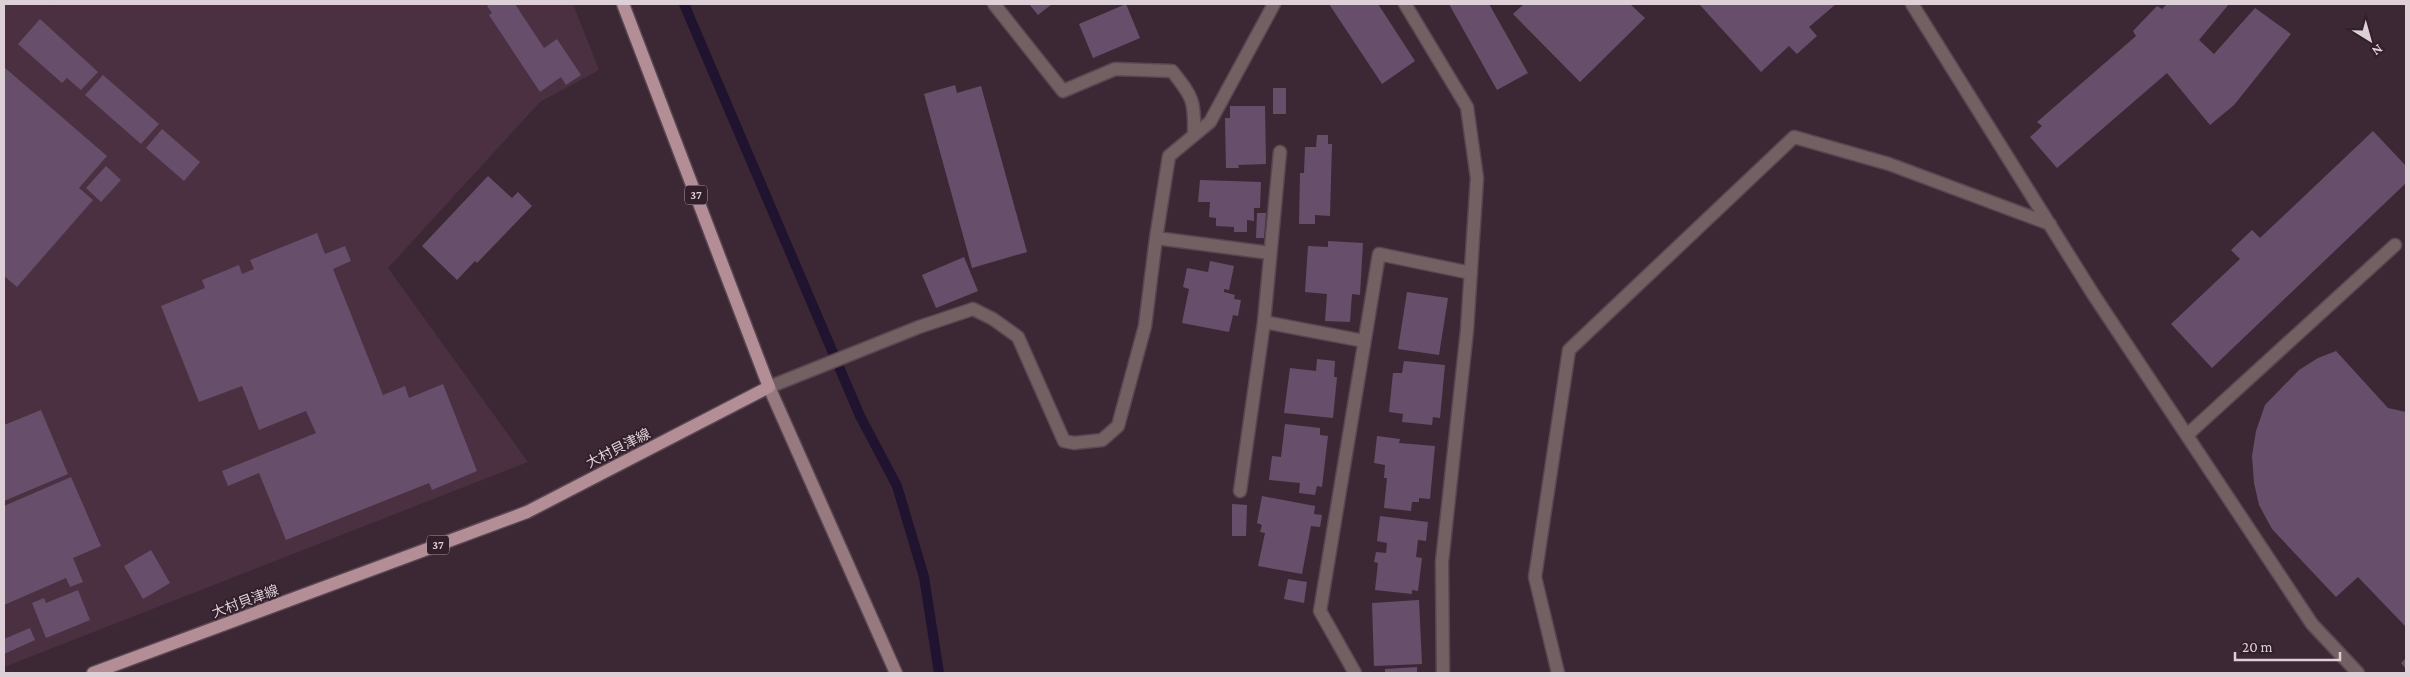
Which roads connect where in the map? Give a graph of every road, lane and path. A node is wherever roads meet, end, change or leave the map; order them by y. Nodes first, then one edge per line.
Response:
1 (623, 4) edge
2 (994, 4) edge
3 (1274, 4) edge
4 (1405, 4) edge
5 (1912, 4) edge
6 (1194, 135) junction
7 (1280, 152) dead end
8 (2050, 224) junction
9 (1156, 238) junction
10 (2394, 244) dead end
11 (1270, 253) junction
12 (1472, 273) junction
13 (1264, 322) junction
14 (1364, 341) junction
15 (769, 387) junction
16 (2187, 435) junction
17 (1240, 491) dead end
18 (93, 673) edge
19 (896, 673) edge
20 (1355, 673) edge
21 (1443, 673) edge
22 (1558, 673) edge
23 (2358, 673) edge

1 - 15 main road, 37
2 - 6 street
3 - 6 street
4 - 12 street
5 - 8 street
6 - 9 street
7 - 11 street
8 - 16 street
8 - 22 street
9 - 11 street
9 - 15 street
10 - 16 street
11 - 13 street
12 - 14 street
12 - 21 street
13 - 14 street
13 - 17 street
14 - 20 street
15 - 18 main road, 大村貝津線 / 37
15 - 19 main road
16 - 23 street

